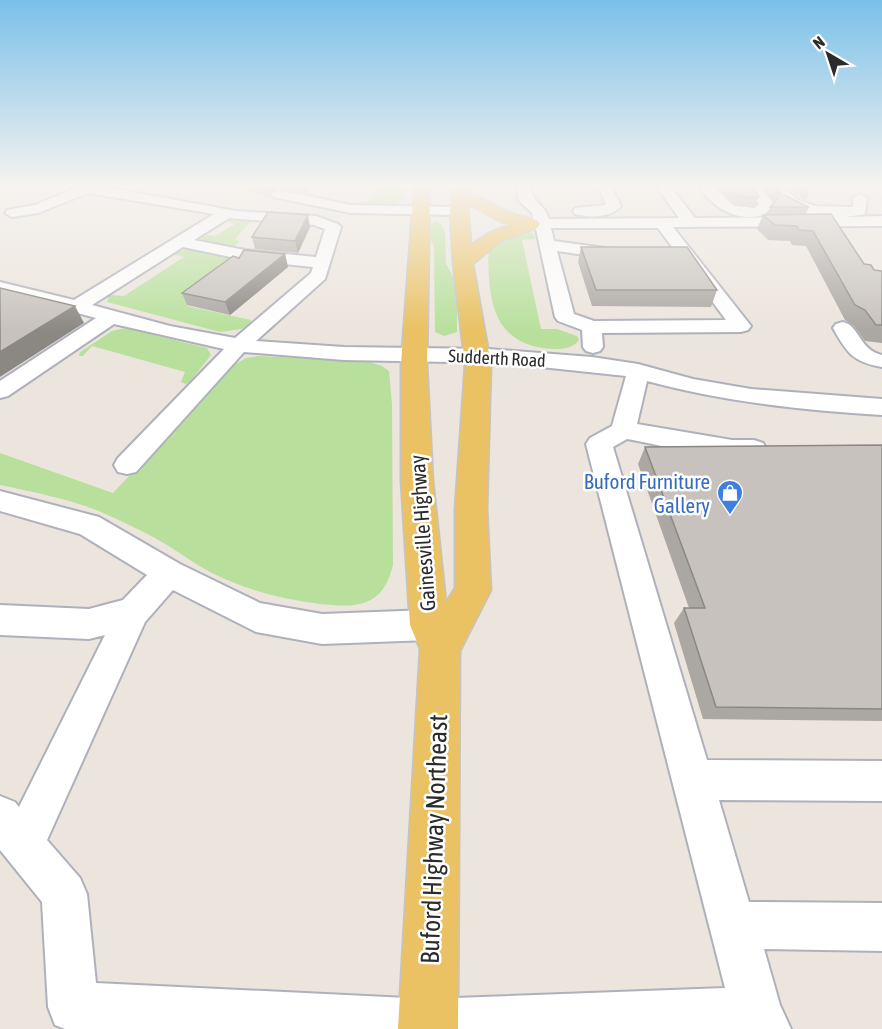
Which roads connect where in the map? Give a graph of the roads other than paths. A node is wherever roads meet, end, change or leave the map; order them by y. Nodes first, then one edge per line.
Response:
1 (191, 235) edge
2 (255, 235) edge
3 (331, 235) edge
4 (421, 235) edge
5 (462, 235) edge
6 (497, 235) edge
7 (544, 235) edge
8 (671, 235) edge
9 (180, 242) junction
10 (548, 244) junction
11 (243, 254) junction
12 (636, 255) edge
13 (666, 255) edge
14 (686, 255) junction
15 (323, 263) junction
16 (463, 263) junction
17 (0, 287) edge
18 (77, 306) junction
19 (111, 317) junction
20 (592, 327) junction
21 (843, 328) dead end
22 (240, 344) junction
23 (477, 356) junction
24 (414, 360) junction
25 (882, 361) edge
26 (594, 364) junction
27 (638, 371) junction
28 (0, 391) edge
29 (879, 412) edge
30 (623, 430) junction
31 (778, 448) edge
32 (127, 465) dead end
33 (0, 501) edge
34 (169, 573) junction
35 (133, 612) junction
36 (0, 620) edge
37 (434, 637) junction
38 (693, 780) junction
39 (882, 781) edge
40 (11, 830) edge
41 (733, 925) junction
42 (882, 927) edge
43 (761, 1021) edge
44 (428, 1027) edge

1 - 9 street
2 - 11 street
3 - 15 street
4 - 24 main road, Gainesville Highway
5 - 16 main road, Gainesville Highway
6 - 16 main road
7 - 10 street
8 - 14 street
9 - 11 street
9 - 18 street
10 - 12 street
10 - 20 street
11 - 15 street
13 - 14 street
14 - 20 street
15 - 22 street
16 - 23 main road, Gainesville Highway
17 - 18 street, Sudderth Road
18 - 19 street, Sudderth Road
19 - 22 street, Sudderth Road
19 - 28 street
20 - 26 street
21 - 25 street
22 - 24 street, Sudderth Road
22 - 32 street
23 - 24 street, Sudderth Road
23 - 26 street, Sudderth Road
23 - 37 main road, Gainesville Highway
24 - 37 main road, Gainesville Highway
26 - 27 street, Sudderth Road
27 - 29 street, Sudderth Road
27 - 30 street
30 - 31 street
30 - 38 street
33 - 34 street
34 - 35 street
34 - 37 street
35 - 36 street
35 - 40 street
37 - 44 main road, Buford Highway Northeast
38 - 39 street
38 - 41 street
40 - 44 street
41 - 42 street
41 - 43 street
43 - 44 street

